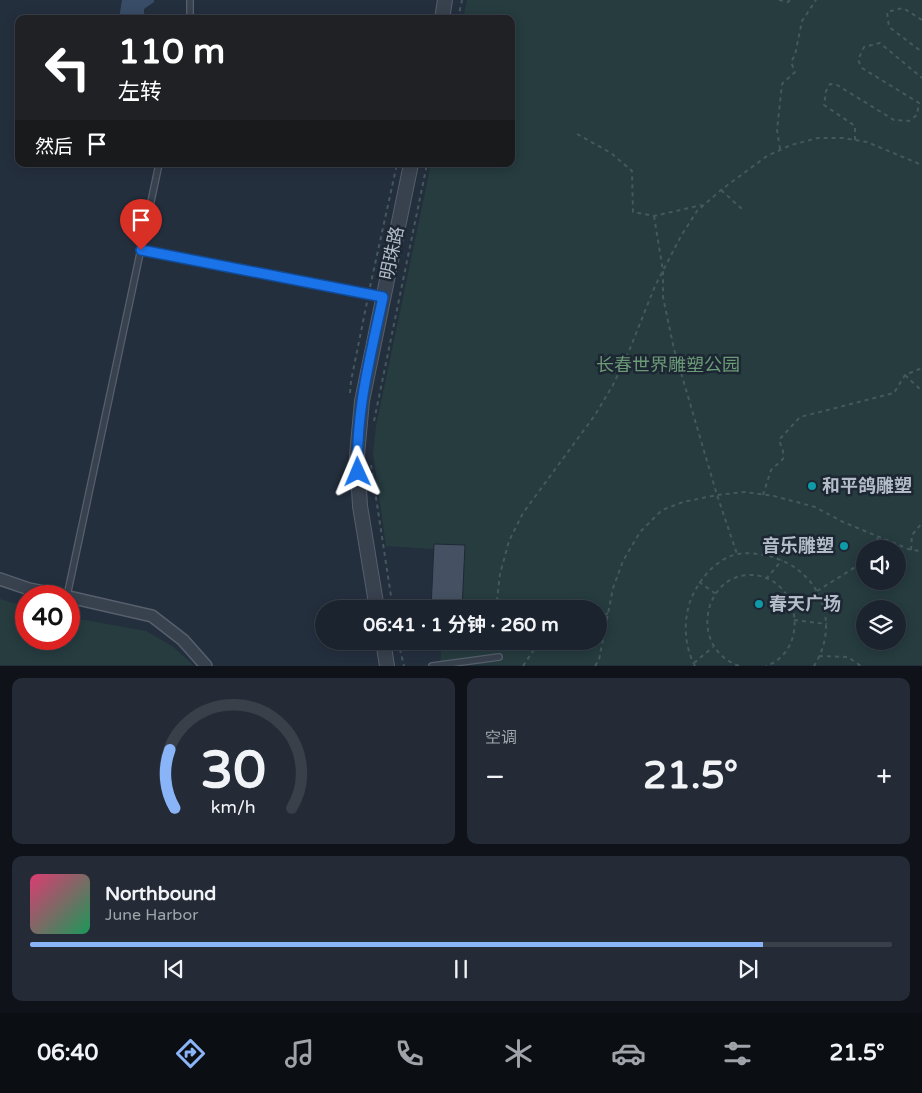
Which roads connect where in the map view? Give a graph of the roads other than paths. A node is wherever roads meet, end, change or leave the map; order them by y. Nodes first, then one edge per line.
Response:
1 (190, 0) edge
2 (446, 0) edge
3 (190, 15) edge
4 (443, 15) edge
5 (159, 167) edge
6 (410, 167) edge
7 (141, 250) junction
8 (383, 297) junction
9 (0, 579) edge
10 (17, 585) edge
11 (69, 585) edge
12 (80, 599) edge
13 (376, 600) edge
14 (384, 650) edge
15 (499, 657) dead end
16 (206, 666) edge
17 (387, 666) edge
18 (432, 666) edge

1 - 3 lane
2 - 4 street
5 - 7 lane
6 - 8 street, 明珠路
7 - 8 lane
7 - 11 lane
8 - 13 street, 明珠路
9 - 10 street
12 - 16 street
14 - 17 street
15 - 18 lane

